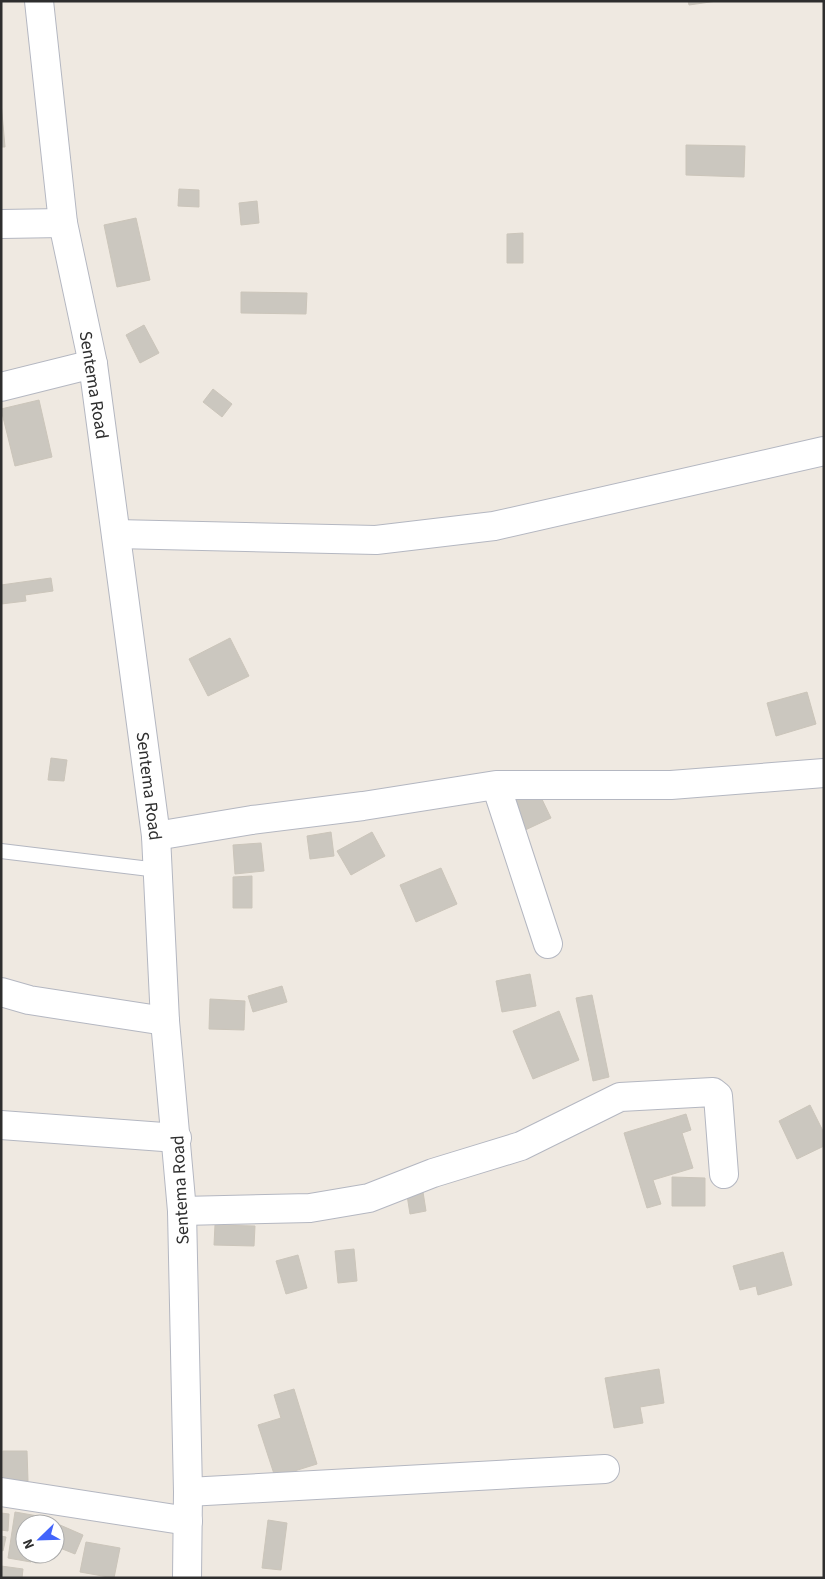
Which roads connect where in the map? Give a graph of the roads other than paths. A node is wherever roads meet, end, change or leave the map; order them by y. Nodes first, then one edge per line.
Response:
1 (39, 1) edge
2 (63, 223) junction
3 (1, 224) edge
4 (93, 364) junction
5 (1, 387) edge
6 (824, 451) edge
7 (116, 534) junction
8 (824, 773) edge
9 (496, 785) junction
10 (156, 836) junction
11 (1, 851) edge
12 (158, 870) junction
13 (548, 944) dead end
14 (1, 992) edge
15 (165, 1021) junction
16 (1, 1125) edge
17 (177, 1138) junction
18 (724, 1174) dead end
19 (182, 1211) junction
20 (605, 1469) dead end
21 (1, 1492) edge
22 (188, 1492) junction
23 (188, 1521) junction
24 (186, 1578) edge

1 - 2 street, Sentema Road
2 - 3 street
2 - 4 street, Sentema Road
4 - 5 street
4 - 7 street, Sentema Road
6 - 7 street
7 - 10 street, Sentema Road
8 - 9 street
9 - 10 street
9 - 13 street
10 - 12 street, Sentema Road
11 - 12 lane
12 - 15 street, Sentema Road
14 - 15 street
15 - 17 street, Sentema Road
16 - 17 street
17 - 19 street, Sentema Road
18 - 19 street
19 - 22 street, Sentema Road
20 - 22 street
21 - 23 street
22 - 23 street, Sentema Road
23 - 24 street, Sentema Road

